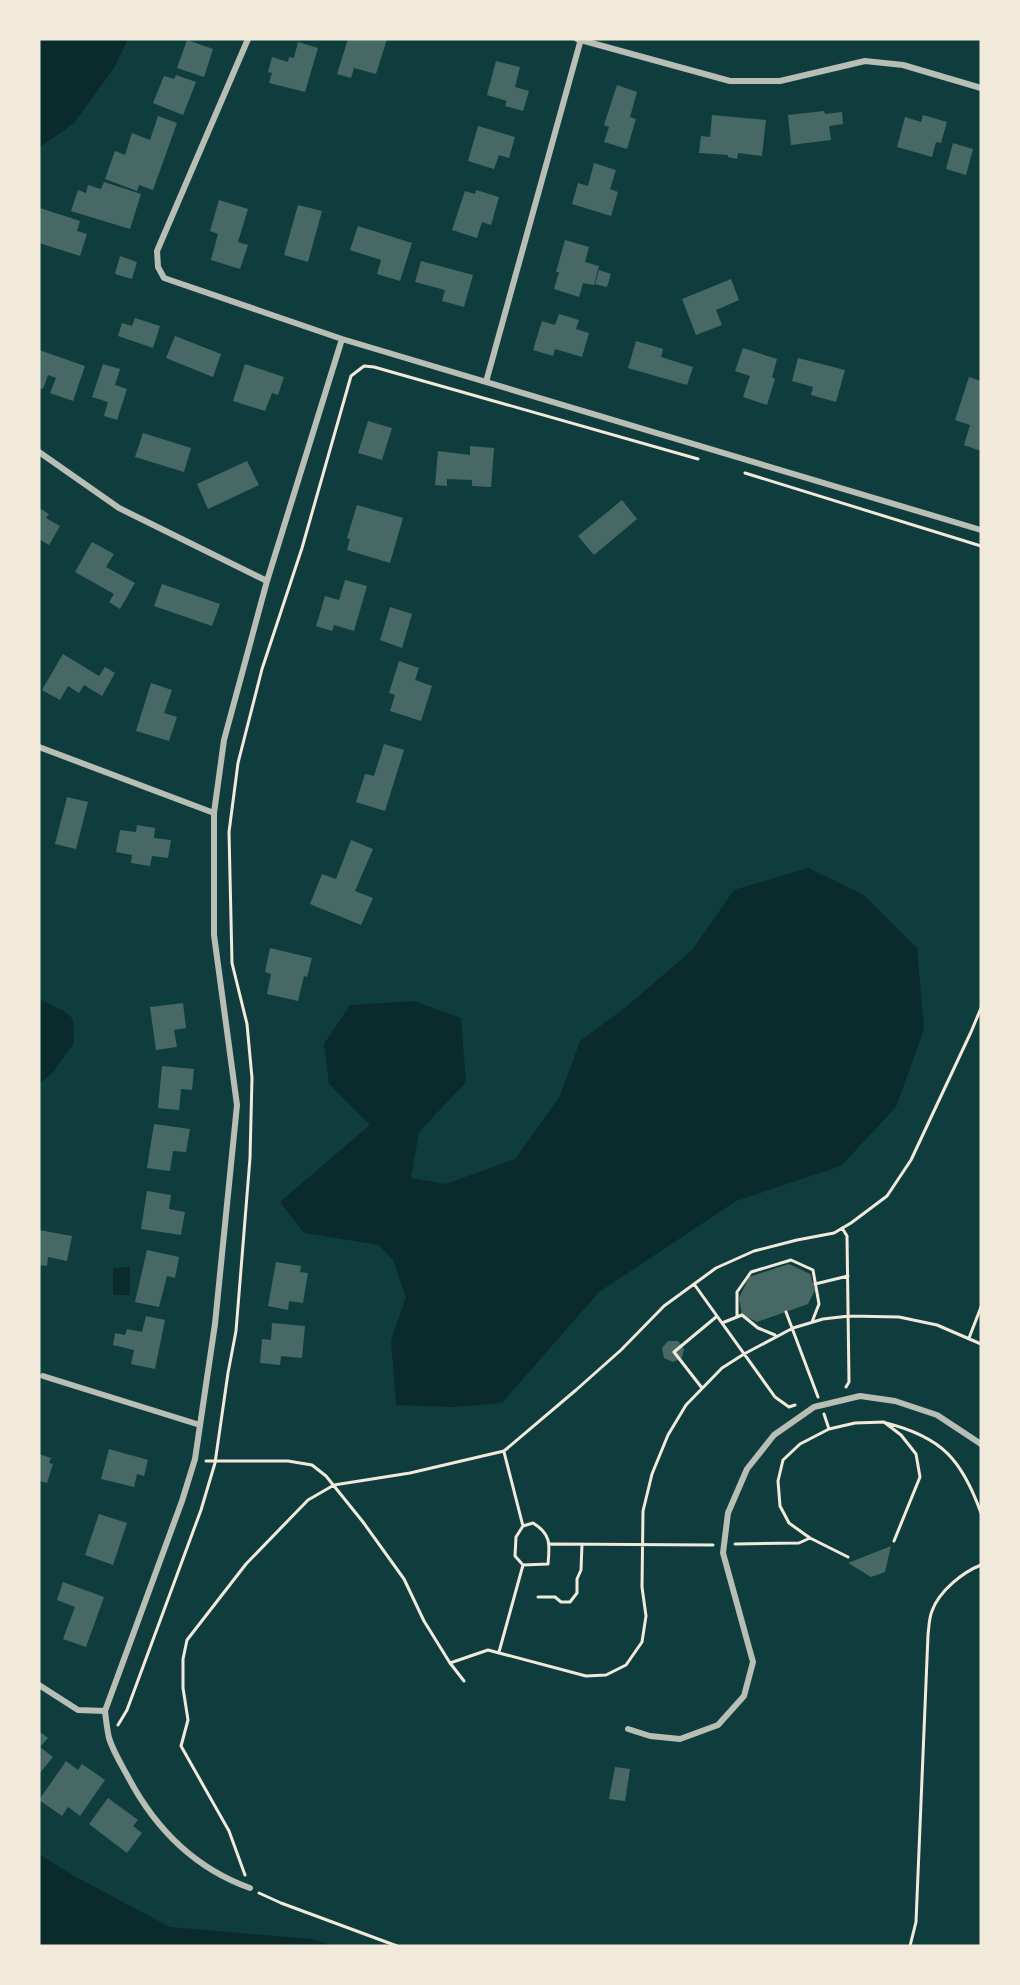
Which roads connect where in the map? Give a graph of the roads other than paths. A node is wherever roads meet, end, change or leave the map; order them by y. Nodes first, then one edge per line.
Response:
1 (248, 39) edge
2 (580, 39) edge
3 (981, 88) edge
4 (342, 339) junction
5 (486, 382) junction
6 (39, 452) edge
7 (981, 530) edge
8 (267, 581) junction
9 (40, 750) edge
10 (214, 813) junction
11 (44, 1376) dead end
12 (200, 1425) junction
13 (981, 1444) edge
14 (39, 1685) edge
15 (105, 1711) junction
16 (628, 1729) dead end
17 (250, 1888) road end

1 - 4 street
2 - 3 street
2 - 5 street
4 - 5 street
4 - 8 street
5 - 7 street
6 - 8 street
8 - 10 street
9 - 10 street
10 - 12 street
11 - 12 street
12 - 15 street
13 - 16 street
14 - 15 street
15 - 17 street

